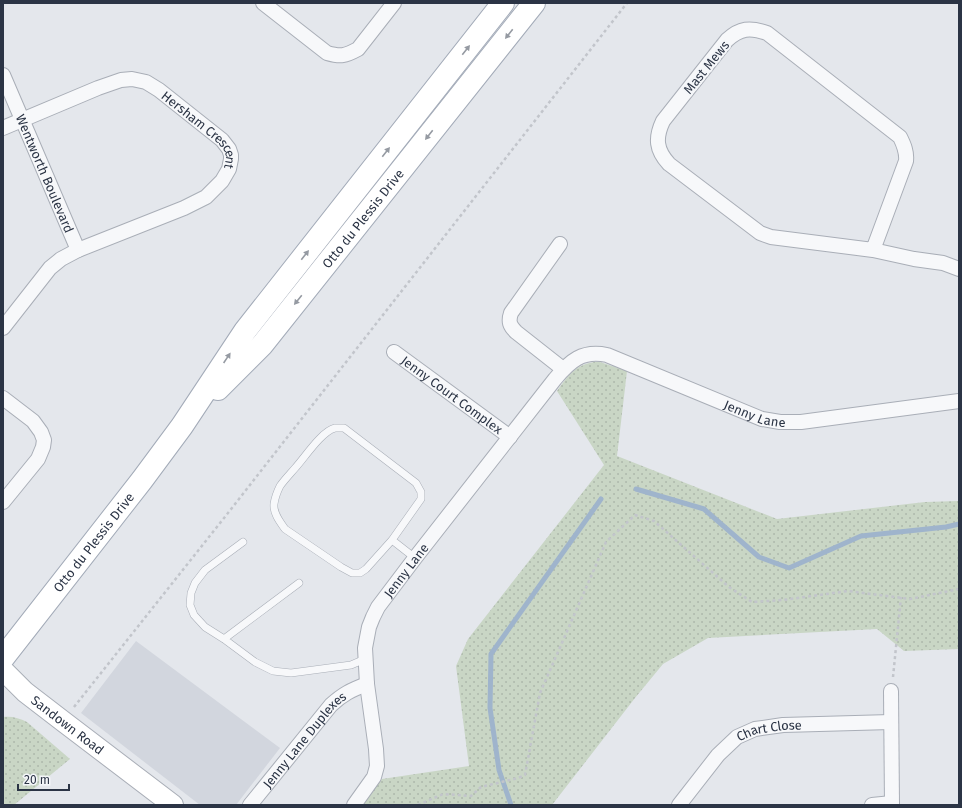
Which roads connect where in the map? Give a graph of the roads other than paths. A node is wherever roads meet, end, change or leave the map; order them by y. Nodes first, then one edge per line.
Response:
1 (263, 3) edge
2 (394, 3) edge
3 (503, 3) edge
4 (534, 3) edge
5 (3, 75) edge
6 (22, 120) junction
7 (3, 128) edge
8 (560, 244) dead end
9 (78, 250) junction
10 (873, 250) junction
11 (959, 269) edge
12 (3, 328) edge
13 (394, 352) dead end
14 (563, 369) junction
15 (3, 398) edge
16 (959, 401) edge
17 (182, 426) junction
18 (510, 437) junction
19 (3, 502) edge
20 (392, 540) junction
21 (243, 542) dead end
22 (415, 558) junction
23 (299, 582) dead end
24 (224, 639) junction
25 (3, 658) edge
26 (366, 659) junction
27 (3, 670) edge
28 (367, 684) junction
29 (891, 692) road end
30 (891, 722) junction
31 (892, 804) edge
32 (173, 805) edge
33 (250, 805) edge
34 (354, 805) edge
35 (679, 805) edge
36 (872, 805) edge

1 - 2 street
17 -> 3 main road, Otto du Plessis Drive
4 -> 17 main road, Otto du Plessis Drive
5 - 6 street, Wentworth Boulevard
6 - 7 street
6 - 9 street, Wentworth Boulevard
6 - 9 street, Hersham Crescent
8 - 14 street
9 - 12 street
10 - 10 street, Mast Mews
10 - 11 street, Mast Mews
13 - 18 street, Jenny Court Complex
14 - 16 street, Jenny Lane
14 - 18 street, Jenny Lane
15 - 19 street
17 - 25 main road, Otto du Plessis Drive
18 - 22 street, Jenny Lane
20 - 20 lane
20 - 22 lane
21 - 24 lane
22 - 26 street, Jenny Lane
23 - 24 lane
24 - 26 lane
26 - 28 street, Jenny Lane
27 - 32 street, Sandown Road
28 - 33 street, Jenny Lane Duplexes
28 - 34 street, Jenny Lane
29 - 30 street
30 - 31 street
30 - 35 street, Chart Close
31 - 36 street

